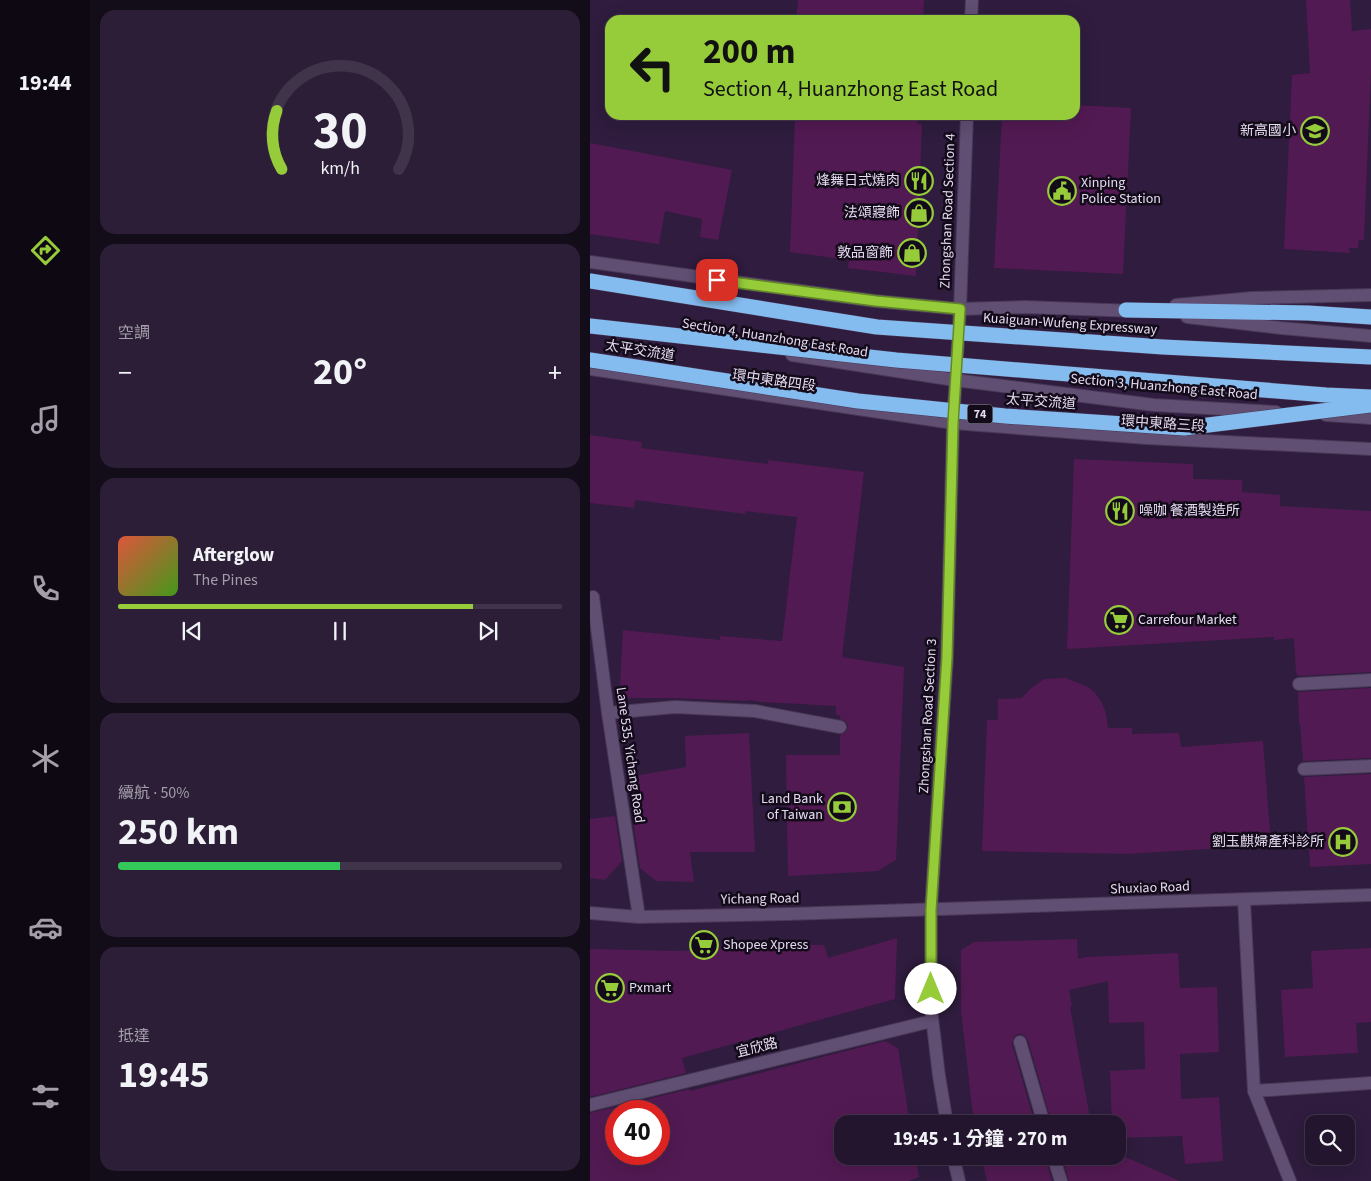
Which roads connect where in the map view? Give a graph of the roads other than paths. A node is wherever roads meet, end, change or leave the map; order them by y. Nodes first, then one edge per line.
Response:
1 (972, 0) edge
2 (971, 15) edge
3 (967, 120) edge
4 (590, 262) edge
5 (590, 281) edge
6 (1371, 295) edge
7 (960, 309) junction
8 (1126, 310) junction
9 (1371, 316) edge
10 (590, 325) edge
11 (1371, 336) edge
12 (1371, 357) edge
13 (590, 360) edge
14 (590, 369) edge
15 (955, 380) junction
16 (1371, 397) edge
17 (1371, 405) edge
18 (1371, 418) edge
19 (953, 423) junction
20 (1371, 449) edge
21 (593, 597) dead end
22 (1371, 680) edge
23 (1299, 684) dead end
24 (608, 713) junction
25 (840, 727) dead end
26 (1371, 766) edge
27 (1304, 769) dead end
28 (1371, 895) edge
29 (1244, 900) junction
30 (931, 910) junction
31 (590, 913) edge
32 (639, 917) junction
33 (932, 1021) junction
34 (1020, 1042) dead end
35 (1371, 1083) edge
36 (1254, 1091) junction
37 (590, 1105) edge
38 (946, 1115) edge
39 (1041, 1115) edge
40 (955, 1165) edge
41 (1057, 1165) edge
42 (959, 1181) edge
43 (1061, 1181) edge
44 (1290, 1181) edge

1 - 2 street
3 - 7 street, Zhongshan Road Section 4
4 - 7 street
5 - 12 highway, Kuaiguan-Wufeng Expressway, bridge
6 - 8 street
7 - 8 street
7 - 15 street, Zhongshan Road Section 3
8 - 9 highway
8 - 11 street
10 - 15 street, Section 4, Huanzhong East Road
10 - 16 highway, bridge
13 - 17 highway, 太平交流道 / 74, bridge
14 - 19 street, 環中東路四段
15 - 18 street, Section 3, Huanzhong East Road
15 - 19 street, Zhongshan Road Section 3
19 - 20 street, 環中東路三段
19 - 30 street, Zhongshan Road Section 3
21 - 24 street, Lane 535, Yichang Road
22 - 23 street
24 - 25 street
24 - 32 street, Lane 535, Yichang Road
26 - 27 street
28 - 29 street, Shuxiao Road
29 - 30 street, Shuxiao Road
29 - 36 street
30 - 32 street, Yichang Road
30 - 33 street, Zhongshan Road Section 3
31 - 32 street, Yichang Road
33 - 37 street, 宜欣路
33 - 38 street, Zhongshan Road Section 3
34 - 39 street
35 - 36 street
36 - 44 street
40 - 42 street
41 - 43 street

